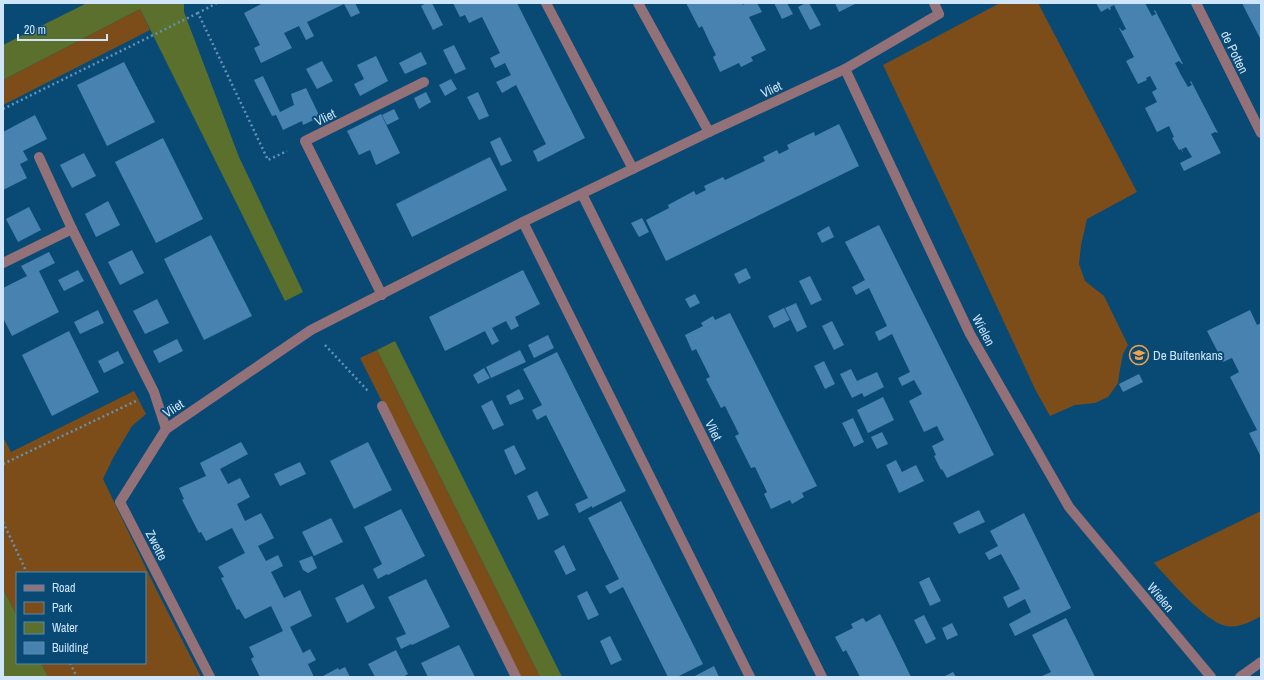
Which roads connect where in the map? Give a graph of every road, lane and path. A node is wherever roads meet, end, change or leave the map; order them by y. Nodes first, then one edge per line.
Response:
1 (218, 3) edge
2 (546, 3) edge
3 (638, 3) edge
4 (934, 3) edge
5 (1196, 3) edge
6 (198, 12) junction
7 (845, 69) junction
8 (424, 82) dead end
9 (3, 109) edge
10 (708, 132) junction
11 (1261, 133) edge
12 (305, 141) junction
13 (39, 157) dead end
14 (632, 170) junction
15 (582, 194) junction
16 (523, 222) junction
17 (72, 229) junction
18 (3, 263) edge
19 (382, 295) junction
20 (311, 330) junction
21 (154, 392) junction
22 (382, 406) joint
23 (166, 429) junction
24 (3, 464) edge
25 (3, 522) edge
26 (27, 572) edge
27 (1261, 662) edge
28 (70, 664) edge
29 (77, 677) edge
30 (210, 677) edge
31 (516, 677) edge
32 (750, 677) edge
33 (822, 677) edge
34 (1211, 677) edge
35 (1240, 677) edge

1 - 6 path
2 - 14 street
3 - 10 street
4 - 7 street
5 - 11 street, de Potten
6 - 9 path
6 - 12 path
7 - 10 street, Vliet
7 - 34 street, Wielen
8 - 12 street, Vliet
10 - 14 street, Vliet
12 - 19 street, Vliet
13 - 17 street, Vliet
14 - 15 street, Vliet
15 - 16 street, Vliet
15 - 33 street, Vliet
16 - 19 street, Vliet
16 - 32 street
17 - 18 street
17 - 21 street, Vliet
19 - 20 street, Vliet
20 - 22 path
20 - 23 street, Vliet
21 - 23 street, Vliet
21 - 24 path
22 - 31 street
23 - 30 street, Zwette
25 - 26 path
27 - 35 street
28 - 29 path

